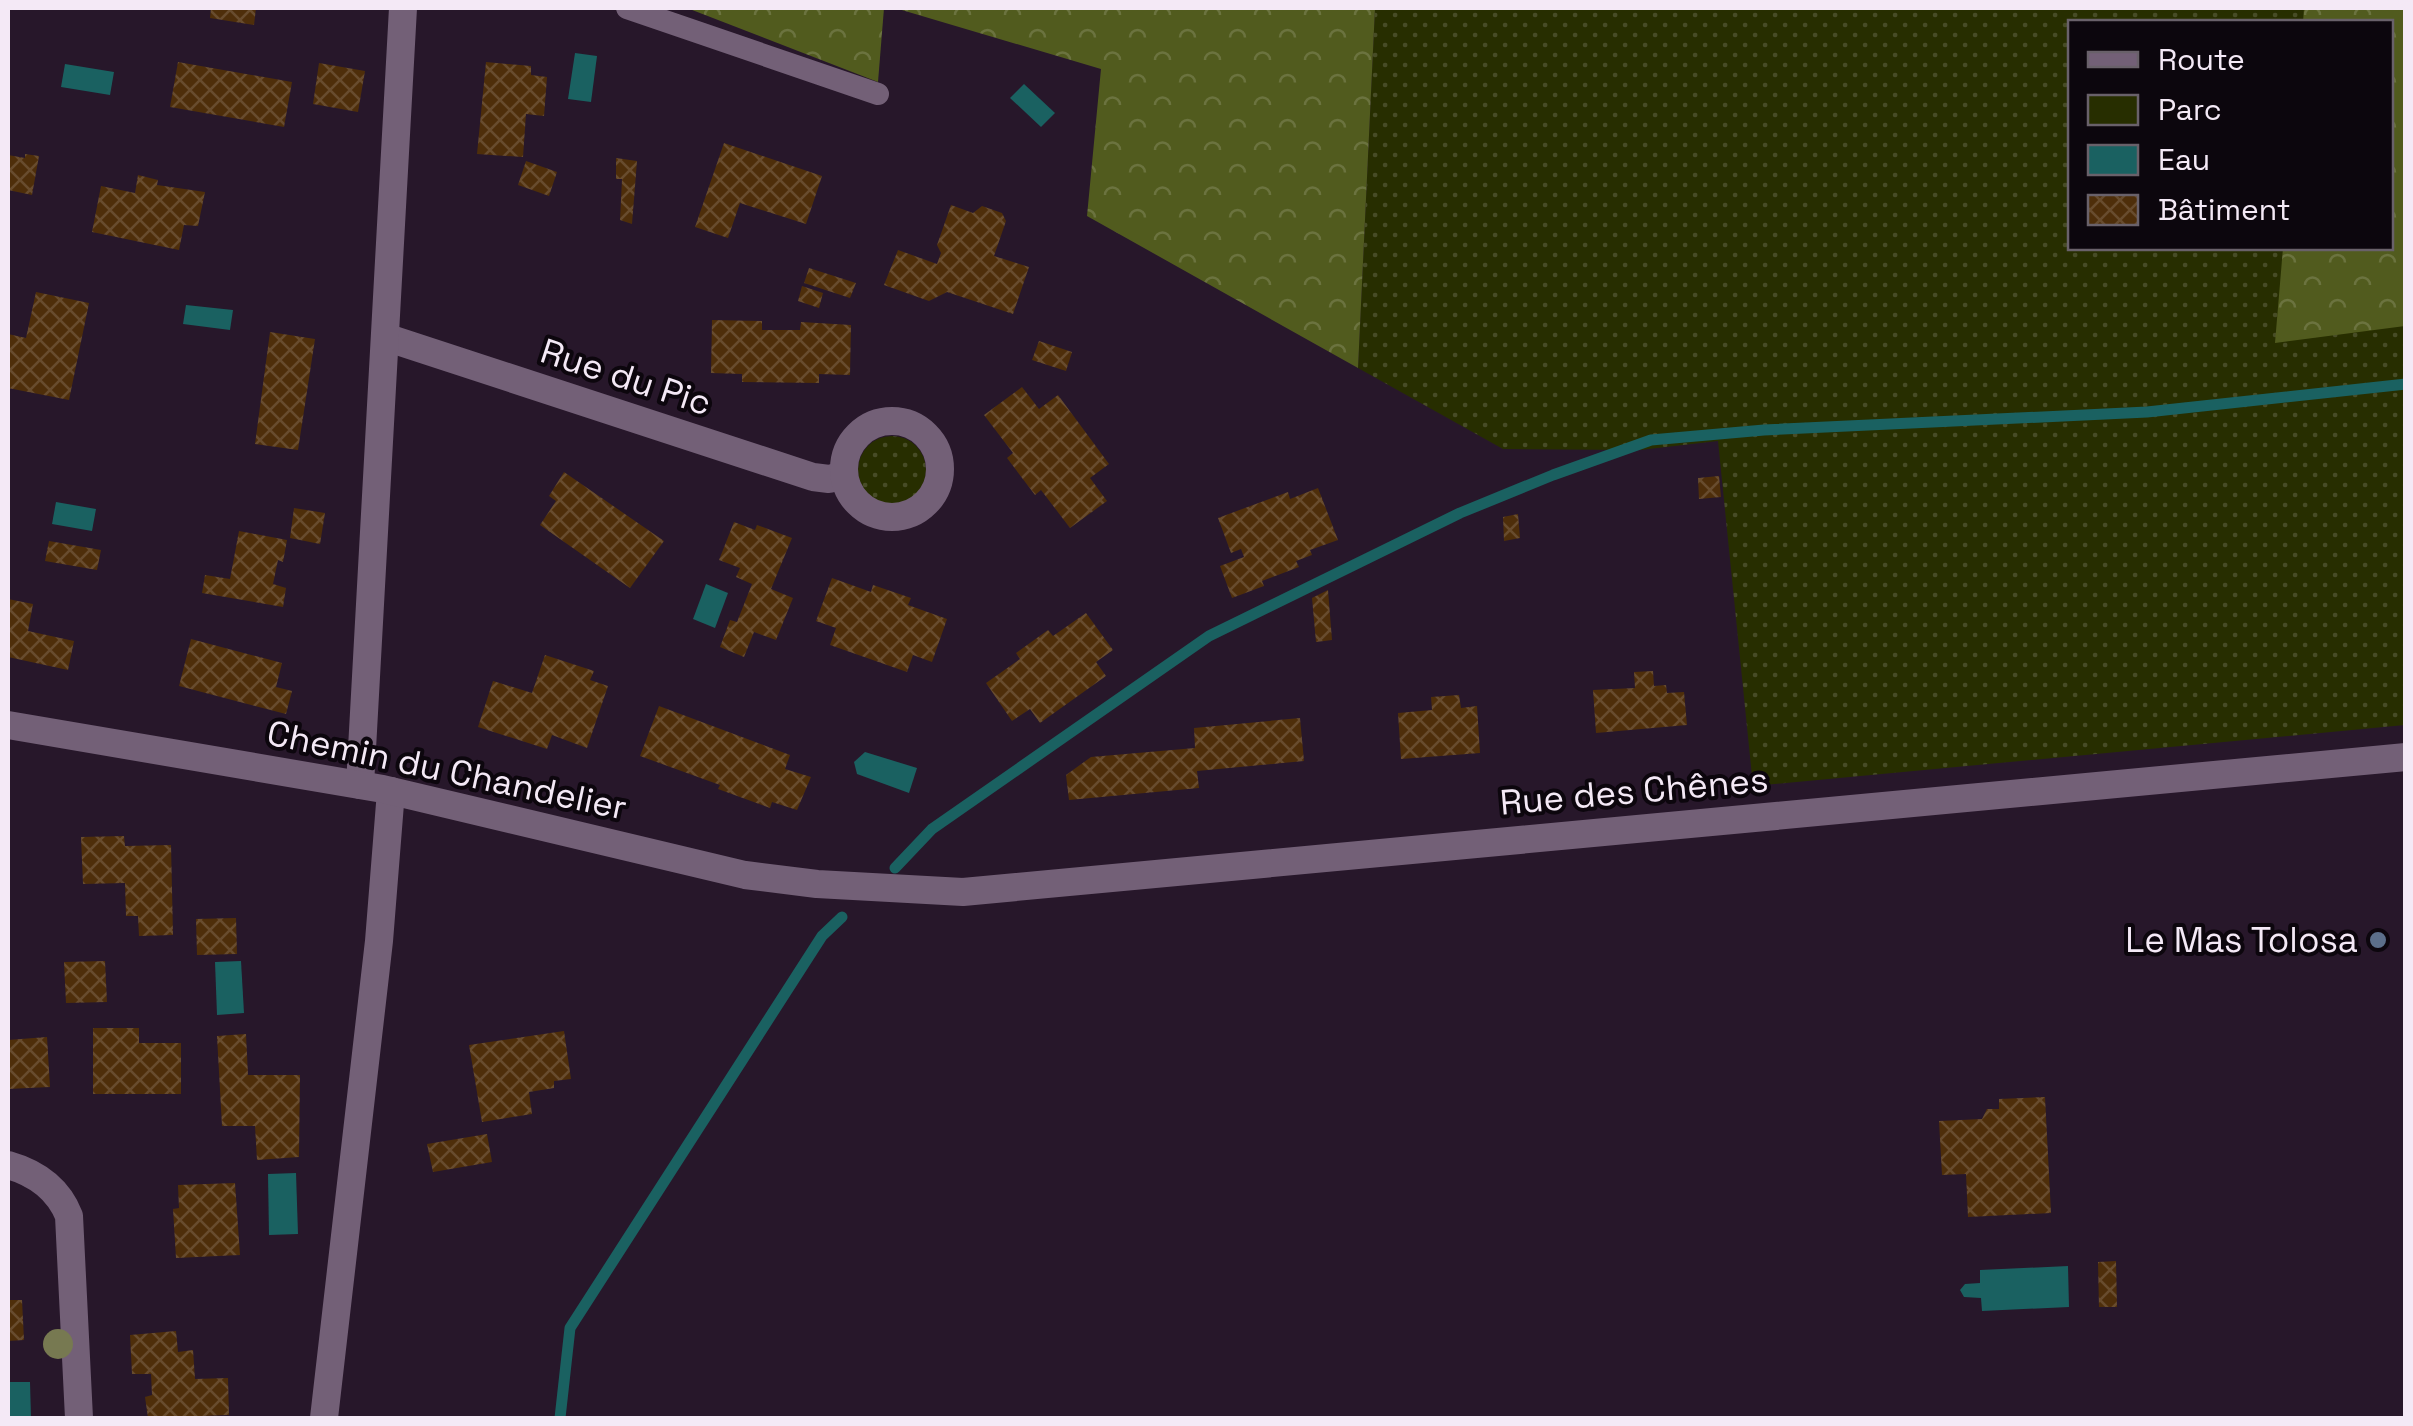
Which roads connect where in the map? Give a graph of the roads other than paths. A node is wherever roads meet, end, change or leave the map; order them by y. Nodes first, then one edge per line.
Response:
1 (403, 8) edge
2 (627, 8) edge
3 (878, 94) dead end
4 (385, 338) junction
5 (844, 475) dead end
6 (8, 725) edge
7 (2406, 757) edge
8 (360, 784) junction
9 (391, 791) junction
10 (870, 887) joint
11 (8, 1165) edge
12 (79, 1418) edge
13 (324, 1418) edge

1 - 4 street
2 - 3 lane
4 - 5 street, Rue du Pic
4 - 8 street
6 - 8 street, Chemin du Chandelier
7 - 10 street, Rue des Chênes
8 - 9 street, Chemin du Chandelier
9 - 10 street, Chemin du Chandelier
9 - 13 street
11 - 12 street

